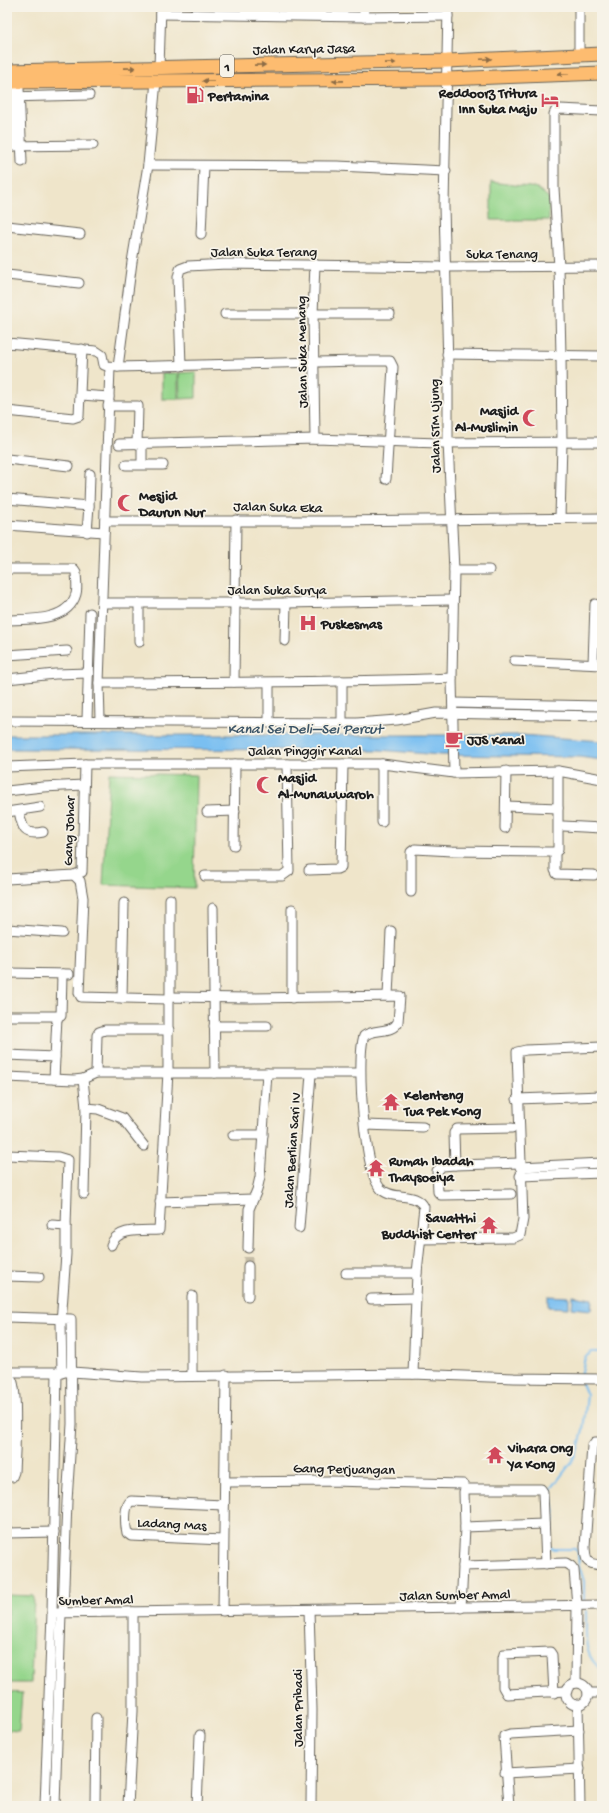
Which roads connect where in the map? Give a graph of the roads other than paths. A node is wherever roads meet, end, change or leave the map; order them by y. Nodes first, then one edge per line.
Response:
1 (364, 7) edge
2 (579, 7) edge
3 (161, 10) edge
4 (278, 11) edge
5 (448, 11) edge
6 (364, 17) junction
7 (602, 54) edge
8 (579, 55) junction
9 (447, 61) junction
10 (7, 65) edge
11 (159, 67) junction
12 (105, 68) junction
13 (7, 71) edge
14 (602, 72) edge
15 (447, 79) junction
16 (156, 81) junction
17 (12, 91) edge
18 (89, 95) dead end
19 (602, 111) edge
20 (93, 145) dead end
21 (14, 146) edge
22 (22, 162) dead end
23 (148, 165) junction
24 (204, 166) junction
25 (446, 171) junction
26 (7, 226) edge
27 (80, 234) dead end
28 (201, 234) dead end
29 (315, 264) junction
30 (602, 266) edge
31 (445, 267) junction
32 (559, 267) junction
33 (7, 275) edge
34 (79, 283) dead end
35 (225, 314) dead end
36 (313, 314) junction
37 (390, 314) dead end
38 (7, 343) edge
39 (82, 349) junction
40 (447, 354) junction
41 (561, 356) junction
42 (602, 356) edge
43 (315, 362) junction
44 (181, 366) junction
45 (114, 367) junction
46 (81, 395) junction
47 (108, 402) junction
48 (7, 411) edge
49 (315, 439) junction
50 (389, 442) junction
51 (448, 442) junction
52 (602, 442) edge
53 (562, 443) junction
54 (119, 444) dead end
55 (140, 444) junction
56 (7, 459) edge
57 (142, 464) junction
58 (126, 465) dead end
59 (163, 465) dead end
60 (69, 466) dead end
61 (90, 474) dead end
62 (386, 478) dead end
63 (7, 499) edge
64 (90, 506) junction
65 (560, 518) junction
66 (602, 518) edge
67 (451, 519) junction
68 (236, 520) junction
69 (105, 521) junction
70 (7, 525) edge
71 (87, 532) junction
72 (104, 532) junction
73 (7, 569) edge
74 (454, 570) junction
75 (489, 570) dead end
76 (452, 600) junction
77 (102, 603) junction
78 (139, 603) junction
79 (236, 603) junction
80 (286, 603) junction
81 (594, 604) dead end
82 (90, 613) dead end
83 (7, 620) edge
84 (285, 641) dead end
85 (139, 642) dead end
86 (67, 651) dead end
87 (7, 655) edge
88 (514, 661) dead end
89 (598, 664) edge
90 (89, 673) junction
91 (452, 678) junction
92 (7, 679) edge
93 (342, 681) junction
94 (234, 682) junction
95 (269, 683) junction
96 (99, 684) junction
97 (453, 703) junction
98 (602, 706) edge
99 (454, 715) junction
100 (602, 716) edge
101 (87, 720) junction
102 (100, 720) junction
103 (7, 721) edge
104 (342, 722) junction
105 (269, 723) junction
106 (85, 764) junction
107 (235, 764) junction
108 (287, 764) junction
109 (343, 764) junction
110 (382, 764) junction
111 (7, 767) edge
112 (454, 770) junction
113 (506, 771) junction
114 (558, 771) junction
115 (602, 779) edge
116 (84, 785) junction
117 (7, 791) edge
118 (506, 806) junction
119 (40, 807) dead end
120 (558, 808) junction
121 (19, 811) junction
122 (235, 811) junction
123 (7, 812) edge
124 (207, 812) dead end
125 (382, 822) dead end
126 (563, 826) dead end
127 (505, 828) dead end
128 (602, 828) edge
129 (43, 832) dead end
130 (234, 845) dead end
131 (555, 852) junction
132 (309, 870) dead end
133 (74, 875) junction
134 (594, 875) dead end
135 (205, 876) dead end
136 (7, 879) edge
137 (412, 892) dead end
138 (170, 899) dead end
139 (124, 903) dead end
140 (213, 908) dead end
141 (292, 909) dead end
142 (7, 929) edge
143 (391, 931) dead end
144 (62, 933) dead end
145 (7, 973) edge
146 (388, 996) junction
147 (81, 997) junction
148 (62, 998) junction
149 (122, 998) junction
150 (169, 998) junction
151 (213, 998) junction
152 (292, 998) junction
153 (7, 1016) edge
154 (57, 1017) junction
155 (214, 1026) junction
156 (267, 1026) dead end
157 (169, 1030) junction
158 (602, 1047) edge
159 (7, 1055) edge
160 (55, 1057) junction
161 (168, 1072) junction
162 (96, 1073) junction
163 (214, 1073) junction
164 (266, 1073) junction
165 (360, 1073) junction
166 (311, 1074) junction
167 (7, 1077) edge
168 (54, 1079) junction
169 (83, 1080) junction
170 (602, 1096) edge
171 (517, 1099) junction
172 (86, 1108) junction
173 (365, 1125) junction
174 (423, 1127) dead end
175 (512, 1128) dead end
176 (233, 1135) dead end
177 (263, 1135) junction
178 (144, 1146) dead end
179 (7, 1155) edge
180 (602, 1164) edge
181 (455, 1165) junction
182 (520, 1168) junction
183 (602, 1173) edge
184 (84, 1194) dead end
185 (511, 1194) dead end
186 (253, 1199) junction
187 (160, 1202) junction
188 (52, 1224) dead end
189 (66, 1226) junction
190 (299, 1228) dead end
191 (420, 1239) junction
192 (111, 1245) dead end
193 (248, 1248) tunnel mouth
194 (248, 1266) tunnel mouth
195 (346, 1273) dead end
196 (417, 1273) junction
197 (7, 1276) edge
198 (39, 1277) dead end
199 (192, 1296) dead end
200 (248, 1296) dead end
201 (415, 1298) junction
202 (370, 1299) dead end
203 (7, 1317) edge
204 (61, 1318) junction
205 (72, 1372) junction
206 (60, 1373) junction
207 (413, 1374) junction
208 (10, 1375) edge
209 (226, 1375) junction
210 (192, 1376) junction
211 (602, 1378) edge
212 (602, 1442) edge
213 (11, 1460) dead end
214 (226, 1482) junction
215 (463, 1484) dead end
216 (224, 1505) junction
217 (544, 1524) junction
218 (465, 1526) junction
219 (54, 1532) junction
220 (7, 1533) edge
221 (223, 1540) junction
222 (546, 1564) junction
223 (602, 1565) edge
224 (463, 1566) junction
225 (576, 1605) junction
226 (602, 1605) edge
227 (461, 1608) junction
228 (223, 1610) junction
229 (309, 1610) junction
230 (133, 1612) junction
231 (59, 1613) junction
232 (576, 1683) junction
233 (566, 1691) junction
234 (554, 1692) junction
235 (588, 1692) junction
236 (602, 1693) edge
237 (578, 1704) junction
238 (96, 1718) dead end
239 (579, 1730) junction
240 (200, 1735) dead end
241 (580, 1770) junction
242 (506, 1774) junction
243 (45, 1806) edge
244 (55, 1806) edge
245 (95, 1806) edge
246 (128, 1806) edge
247 (197, 1806) edge
248 (311, 1806) edge
249 (508, 1806) edge
250 (580, 1806) edge

1 - 6 street
2 - 8 street
3 - 4 street
3 - 11 street
4 - 6 street
5 - 6 street
5 - 9 street, Jalan STM Ujung
7 - 8 highway, Jalan Karya Jasa / 1
9 -> 8 highway, Jalan Karya Jasa / 1
11 -> 9 highway, Jalan Karya Jasa / 1
9 - 15 street, Jalan STM Ujung
10 - 12 highway
12 -> 11 highway, Jalan Karya Jasa / 1
12 - 13 highway, Jalan Karya Jasa / 1
14 -> 15 highway, 1
15 -> 16 highway, 1
15 - 25 street, Jalan STM Ujung
16 - 17 highway, 1
16 - 23 street
17 - 18 street
17 - 21 street
19 - 32 street
20 - 21 street
21 - 22 street
23 - 24 street
23 - 45 street
24 - 25 street
24 - 28 street
25 - 31 street, Jalan STM Ujung
26 - 27 street
29 - 31 street, Jalan Suka Terang
29 - 36 street, Jalan Suka Menang
29 - 44 street, Jalan Suka Terang
30 - 32 street, Suka Tenang
31 - 32 street, Suka Tenang
31 - 40 street, Jalan STM Ujung
32 - 41 street
33 - 34 street
35 - 36 street
36 - 37 street
36 - 43 street, Jalan Suka Menang
38 - 39 street
39 - 45 street
39 - 46 street
40 - 41 street
40 - 51 street, Jalan STM Ujung
41 - 42 street
41 - 53 street
43 - 44 street
43 - 49 street, Jalan Suka Menang
43 - 50 street
44 - 45 street
45 - 47 street
46 - 47 street
46 - 48 street
47 - 55 street
47 - 69 street
49 - 50 street
49 - 55 street
50 - 51 street
50 - 62 street
51 - 53 street
51 - 67 street, Jalan STM Ujung
52 - 53 street
53 - 65 street
54 - 55 street
55 - 57 street
56 - 60 street
57 - 58 street
57 - 59 street
61 - 64 street
63 - 64 street
64 - 71 street
65 - 66 street, Jalan Suka Eka
65 - 67 street, Jalan Suka Eka
67 - 68 street, Jalan Suka Eka
67 - 74 street, Jalan STM Ujung
68 - 69 street, Jalan Suka Eka
68 - 79 street
69 - 72 street
70 - 71 street
71 - 72 street
72 - 77 street
73 - 83 street
74 - 75 street
74 - 76 street, Jalan STM Ujung
76 - 80 street, Jalan Suka Surya
76 - 91 street, Jalan STM Ujung
77 - 78 street, Jalan Suka Surya
77 - 96 street
78 - 79 street, Jalan Suka Surya
78 - 85 street
79 - 80 street, Jalan Suka Surya
79 - 94 street
80 - 84 street
81 - 89 street
82 - 90 street
86 - 87 street
88 - 89 street
90 - 92 street
90 - 101 street
91 - 93 street
91 - 97 street, Jalan STM Ujung
93 - 95 street
93 - 104 street
94 - 95 street
94 - 96 street
95 - 105 street
96 - 102 street
97 - 98 street
97 - 99 street, Jalan STM Ujung
99 - 100 street, Jalan Pinggir Kanal
99 - 104 street, Jalan Pinggir Kanal
99 - 112 street, Jalan STM Ujung
101 - 102 street, Jalan Pinggir Kanal
101 - 103 street, Jalan Pinggir Kanal
102 - 105 street, Jalan Pinggir Kanal
104 - 105 street, Jalan Pinggir Kanal
106 - 107 street, Jalan Pinggir Kanal
106 - 111 street, Jalan Pinggir Kanal
106 - 116 street, Gang Johar
107 - 108 street, Jalan Pinggir Kanal
107 - 122 street
108 - 109 street, Jalan Pinggir Kanal
108 - 135 street
109 - 110 street, Jalan Pinggir Kanal
109 - 132 street
110 - 112 street, Jalan Pinggir Kanal
110 - 125 street
112 - 113 street, Jalan Pinggir Kanal
113 - 114 street, Jalan Pinggir Kanal
113 - 118 street
114 - 115 street, Jalan Pinggir Kanal
114 - 120 street
116 - 117 street
116 - 133 street, Gang Johar
118 - 120 street
118 - 127 street
119 - 121 street
120 - 131 street
121 - 123 street
121 - 129 street
122 - 124 street
122 - 130 street
126 - 128 street
131 - 134 street
131 - 137 street
133 - 136 street, Gang Johar
133 - 147 street
138 - 150 street
139 - 149 street
140 - 151 street
141 - 152 street
142 - 144 street
143 - 146 street
145 - 148 street
146 - 152 street
146 - 165 street
147 - 148 street
147 - 149 street
148 - 154 street
149 - 150 street
150 - 151 street
150 - 157 street
151 - 152 street
151 - 155 street
153 - 154 street
154 - 160 street
155 - 156 street
155 - 163 street
157 - 161 street
157 - 162 street
158 - 171 street
159 - 160 street
160 - 168 street
161 - 162 street
161 - 163 street
161 - 187 street
162 - 169 street
163 - 164 street
164 - 166 street
164 - 177 street
165 - 166 street
165 - 173 street
166 - 190 street, Jalan Berlian Sari IV
167 - 168 street
168 - 169 street
169 - 172 street
170 - 171 street
171 - 182 street
172 - 178 street
172 - 184 street
173 - 174 street
173 - 191 street
175 - 181 street
176 - 177 street
177 - 186 street
179 - 189 street
180 - 182 street
181 - 182 street
181 - 185 street
182 - 183 street
182 - 191 street
186 - 187 street
186 - 193 street
187 - 192 street
188 - 189 street
189 - 204 street
191 - 196 street
194 - 200 street
195 - 196 street
196 - 201 street
197 - 198 street
199 - 210 street
201 - 202 street
201 - 207 street
203 - 204 street
204 - 205 street
204 - 206 street
205 - 206 street
205 - 210 street
205 - 231 street
206 - 208 street
206 - 219 street
207 - 209 street
207 - 211 street
208 - 213 street
209 - 210 street
209 - 214 street
212 - 223 street
214 - 215 street, Gang Perjuangan
214 - 216 street
216 - 221 street
216 - 221 street, Ladang Mas
217 - 218 street
217 - 218 street
217 - 222 street
218 - 224 street
219 - 220 street
219 - 231 street
221 - 228 street
222 - 224 street
222 - 225 street
224 - 227 street
225 - 226 street, Jalan Sumber Amal
225 - 227 street, Jalan Sumber Amal
225 - 232 street
227 - 229 street, Jalan Sumber Amal
228 - 229 street, Sumber Amal
228 - 230 street, Sumber Amal
229 - 248 street, Jalan Pribadi
230 - 231 street, Sumber Amal
230 - 246 street
231 - 243 street, Sumber Amal
231 - 244 street
232 - 233 street
232 - 235 street
233 - 234 street
233 - 237 street
234 - 234 street
235 - 236 street
235 - 237 street
237 - 239 street
238 - 245 street
239 - 241 street
239 - 242 street
240 - 247 street
241 - 242 street
241 - 250 street
242 - 249 street

